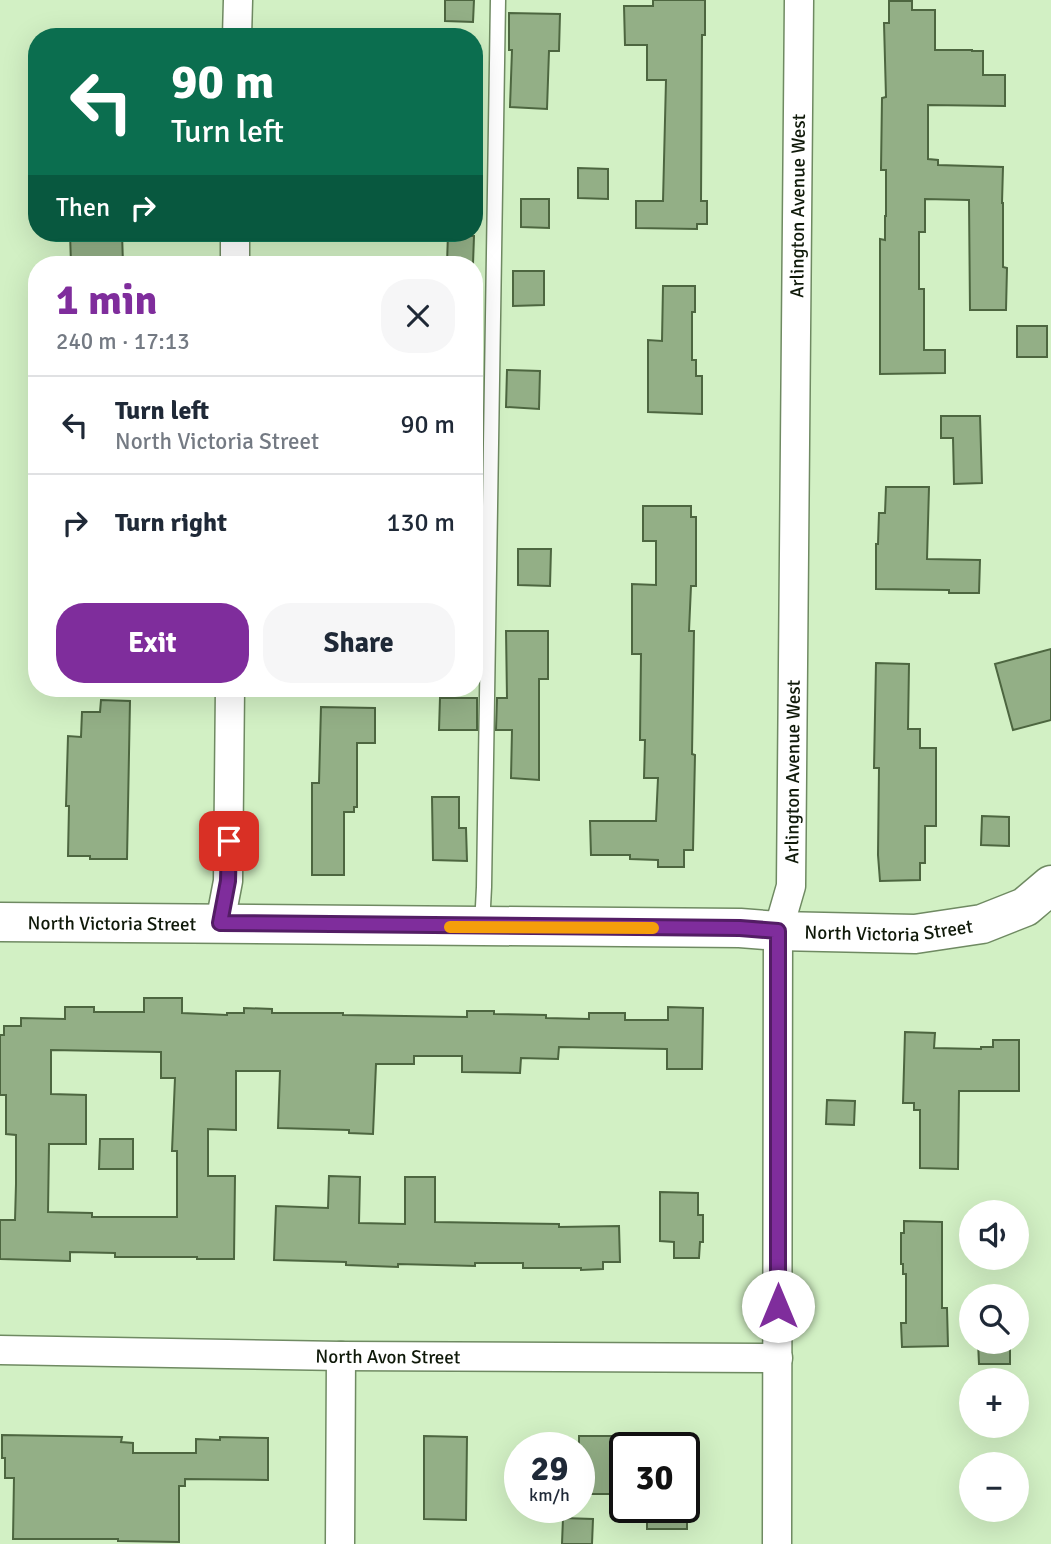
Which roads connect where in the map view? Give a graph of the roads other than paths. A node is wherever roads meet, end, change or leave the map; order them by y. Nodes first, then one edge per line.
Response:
1 (238, 0) edge
2 (498, 0) edge
3 (799, 0) edge
4 (237, 28) edge
5 (230, 697) edge
6 (1051, 885) edge
7 (0, 922) edge
8 (220, 923) junction
9 (482, 927) junction
10 (778, 931) junction
11 (0, 1350) edge
12 (341, 1356) junction
13 (778, 1358) junction
14 (340, 1544) edge
15 (776, 1544) edge

1 - 4 street
2 - 9 lane
3 - 10 street, Arlington Avenue West
5 - 8 street
6 - 10 street, North Victoria Street
7 - 8 street, North Victoria Street
8 - 9 street, North Victoria Street
9 - 10 street, North Victoria Street
10 - 13 street, Arlington Avenue West
11 - 12 street, North Avon Street
12 - 13 street, North Avon Street
12 - 14 street
13 - 15 street, Arlington Avenue West

